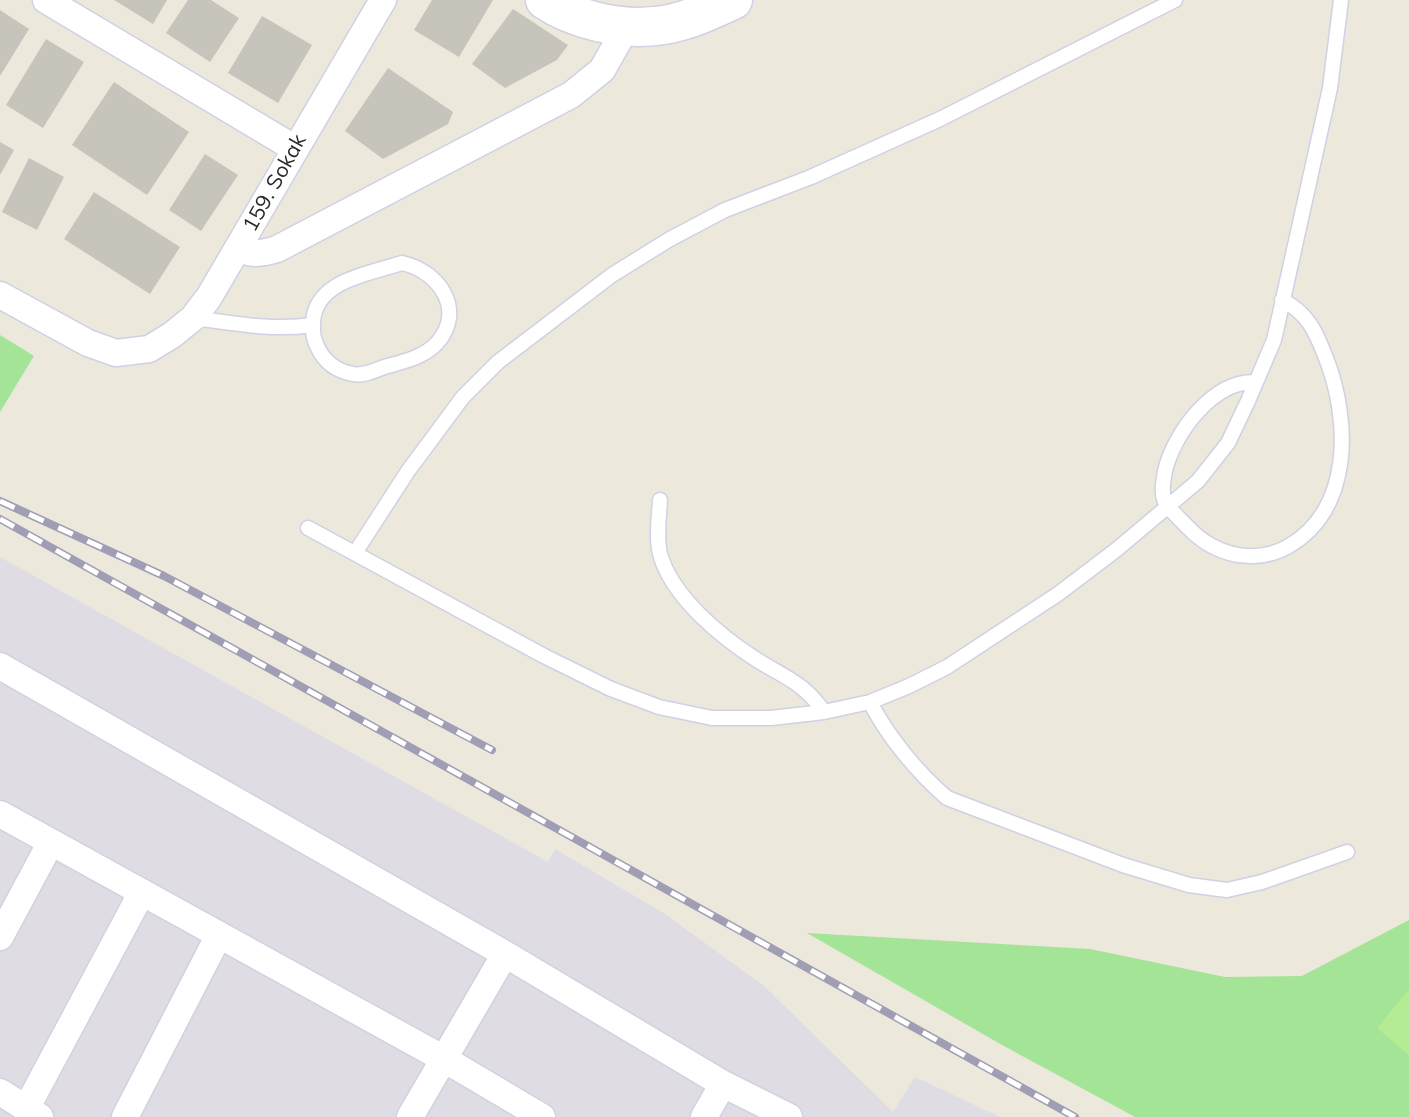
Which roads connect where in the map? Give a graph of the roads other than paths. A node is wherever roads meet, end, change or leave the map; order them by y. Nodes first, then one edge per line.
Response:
1 (46, 0) edge
2 (383, 0) edge
3 (545, 0) edge
4 (733, 0) edge
5 (1175, 0) edge
6 (1340, 0) edge
7 (627, 26) junction
8 (294, 148) junction
9 (239, 248) junction
10 (0, 295) edge
11 (1282, 300) junction
12 (193, 318) junction
13 (312, 325) junction
14 (1256, 382) junction
15 (660, 500) dead end
16 (1168, 507) junction
17 (308, 528) dead end
18 (355, 553) junction
19 (0, 666) edge
20 (870, 702) junction
21 (824, 712) junction
22 (0, 814) edge
23 (51, 842) junction
24 (1347, 852) dead end
25 (142, 892) junction
26 (219, 935) junction
27 (0, 937) edge
28 (505, 954) junction
29 (444, 1059) junction
30 (723, 1084) junction
31 (0, 1092) edge
32 (33, 1113) edge
33 (125, 1117) edge
34 (410, 1117) edge
35 (542, 1117) edge
36 (704, 1117) edge
37 (789, 1117) edge

1 - 8 street
2 - 8 street, 159. Sokak
3 - 7 main road
4 - 7 main road
5 - 18 lane
6 - 11 lane
7 - 9 street
8 - 9 street, 159. Sokak
9 - 12 street, 159. Sokak
10 - 12 street, 159. Sokak
11 - 14 lane
11 - 16 lane
12 - 13 lane
13 - 13 lane
14 - 16 lane
14 - 16 lane
15 - 21 lane
16 - 20 lane
17 - 18 lane
18 - 21 lane
19 - 28 street
20 - 21 lane
20 - 24 lane
22 - 23 street
23 - 25 street
23 - 27 street
25 - 26 street
25 - 32 street
26 - 29 street
26 - 33 street
28 - 29 street
28 - 30 street
29 - 34 street
29 - 35 street
30 - 36 street
30 - 37 street
31 - 32 street

